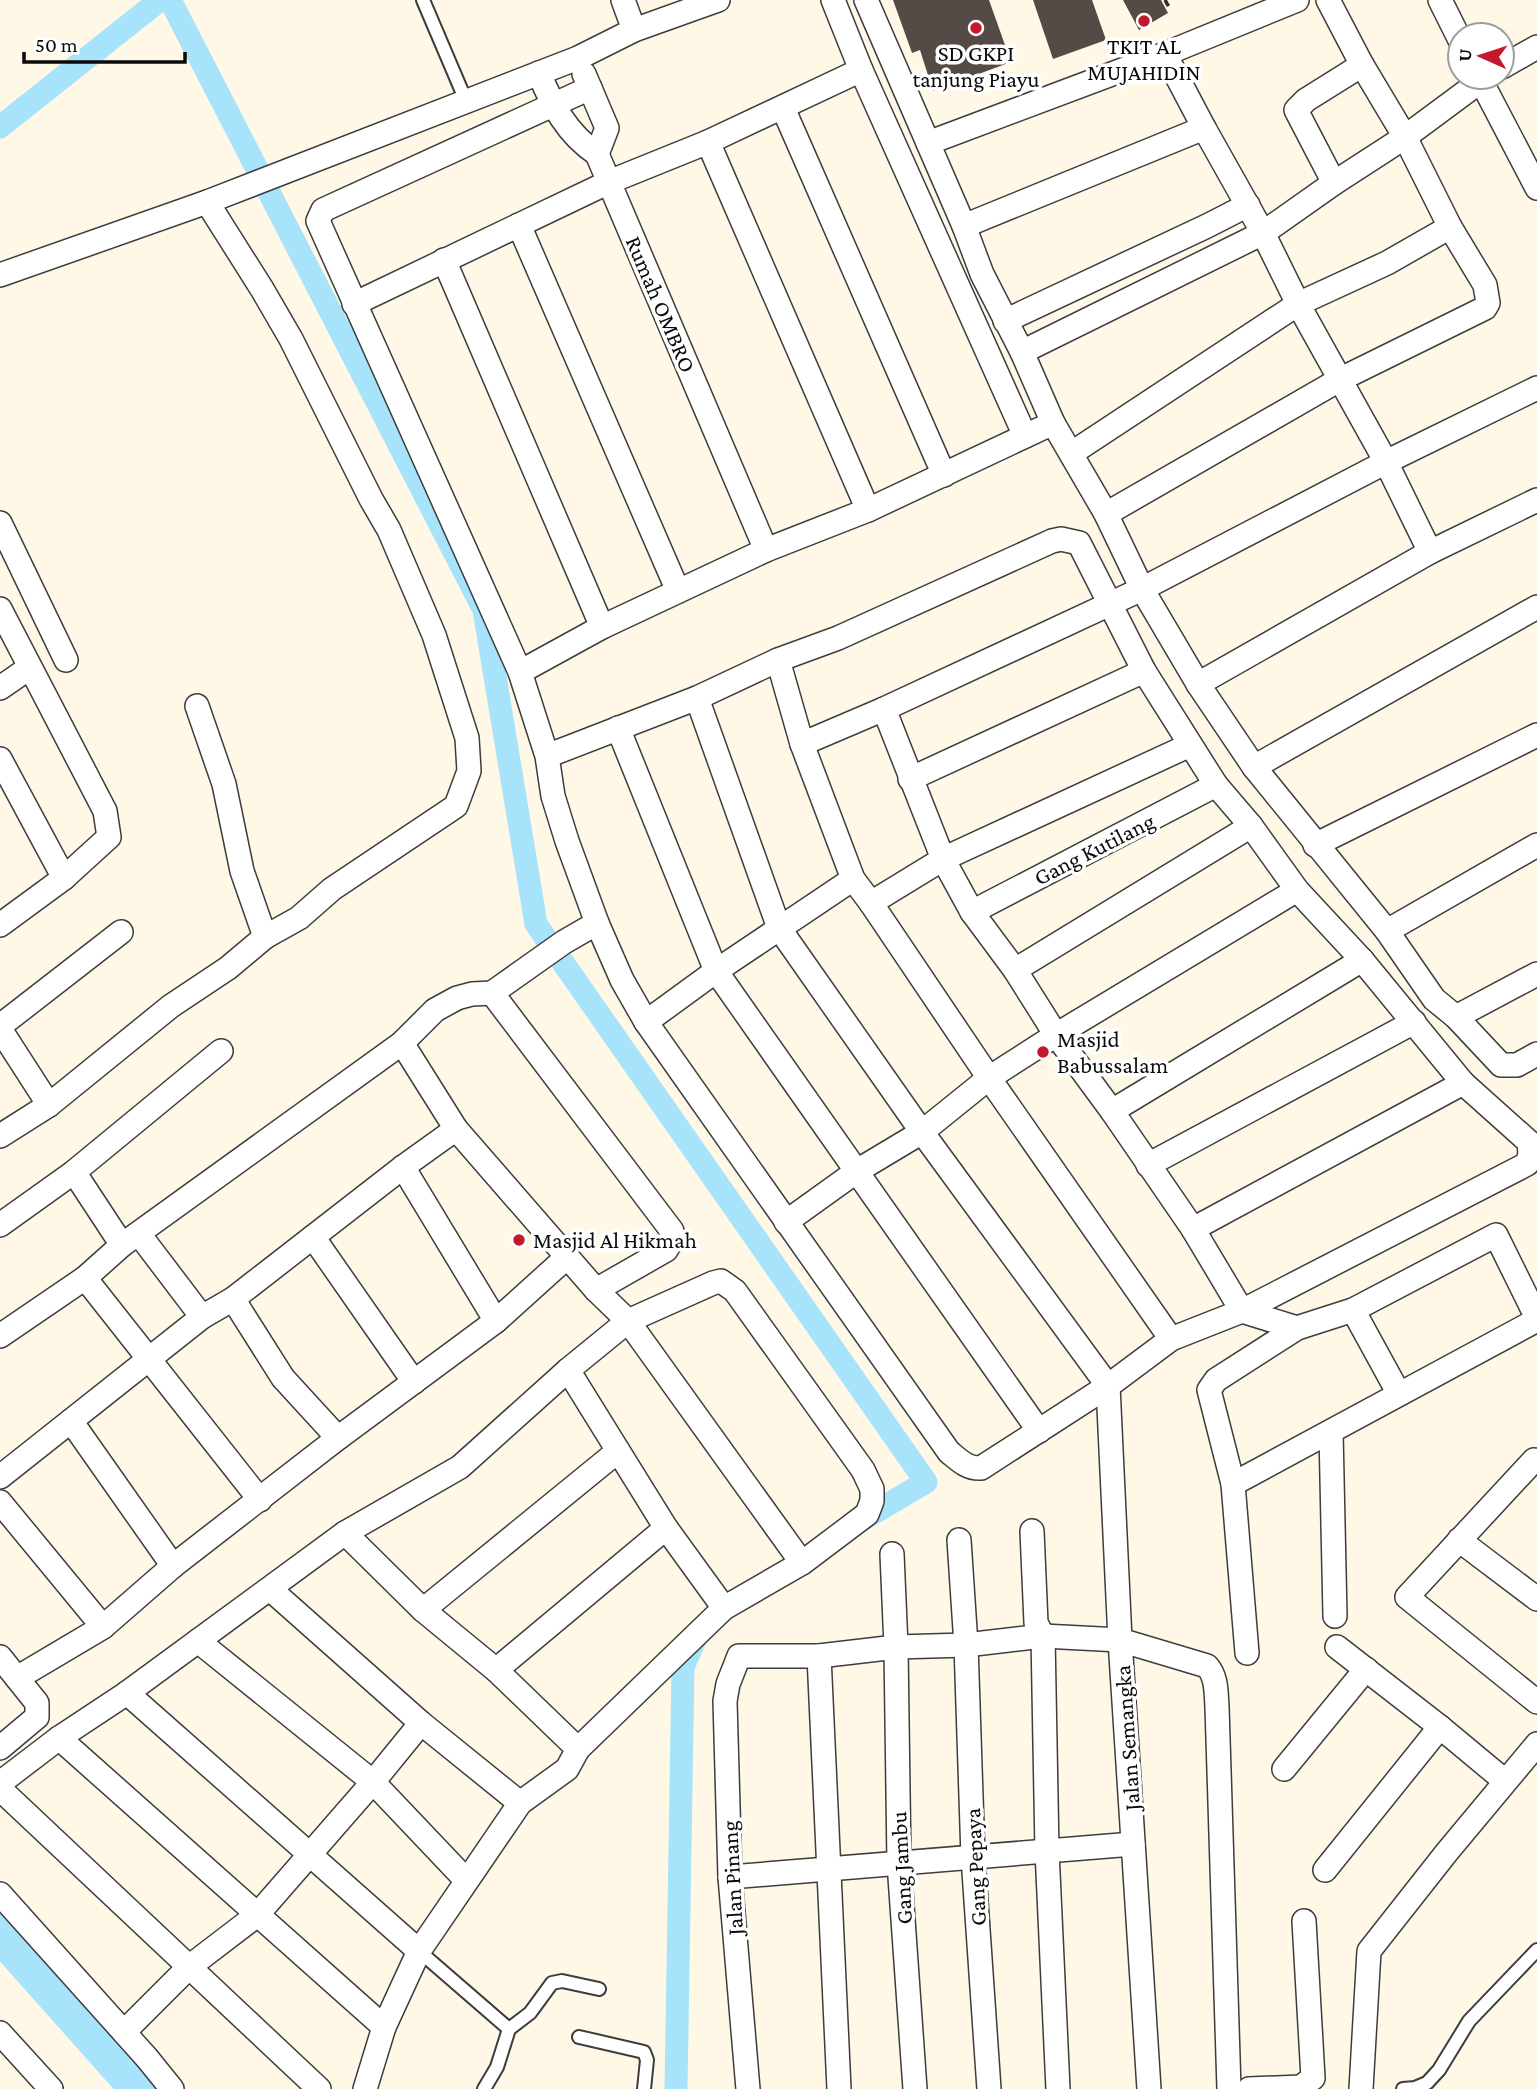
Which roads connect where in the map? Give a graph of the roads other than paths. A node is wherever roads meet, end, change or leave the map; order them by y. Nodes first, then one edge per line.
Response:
1 (423, 0) edge
2 (623, 0) edge
3 (719, 0) edge
4 (833, 0) edge
5 (866, 0) edge
6 (1297, 0) edge
7 (1328, 0) edge
8 (1440, 0) edge
9 (1450, 21) edge
10 (634, 30) junction
11 (1537, 47) edge
12 (1166, 54) junction
13 (578, 58) junction
14 (1516, 59) edge
15 (1362, 65) junction
16 (861, 70) junction
17 (539, 73) junction
18 (590, 88) junction
19 (1465, 91) edge
20 (1488, 91) edge
21 (466, 101) junction
22 (552, 104) junction
23 (783, 108) junction
24 (1204, 128) junction
25 (1405, 137) junction
26 (708, 142) junction
27 (928, 143) junction
28 (597, 154) junction
29 (609, 182) junction
30 (1334, 183) junction
31 (1537, 188) edge
32 (207, 202) junction
33 (1248, 205) junction
34 (519, 225) junction
35 (964, 226) junction
36 (1450, 227) junction
37 (1263, 233) junction
38 (444, 260) junction
39 (0, 275) edge
40 (354, 304) junction
41 (1298, 304) junction
42 (1005, 321) junction
43 (1022, 352) junction
44 (1339, 380) junction
45 (1537, 388) edge
46 (1053, 423) junction
47 (1025, 436) junction
48 (1072, 453) junction
49 (1386, 462) junction
50 (944, 475) junction
51 (1537, 500) edge
52 (868, 510) junction
53 (1106, 514) junction
54 (0, 523) edge
55 (766, 550) junction
56 (1430, 552) junction
57 (1142, 589) junction
58 (678, 591) junction
59 (1110, 604) junction
60 (1537, 607) edge
61 (0, 609) edge
62 (601, 627) junction
63 (66, 660) dead end
64 (778, 660) junction
65 (29, 668) junction
66 (1144, 671) junction
67 (520, 672) junction
68 (1198, 684) junction
69 (0, 688) edge
70 (697, 698) junction
71 (197, 706) dead end
72 (884, 709) junction
73 (618, 728) junction
74 (1537, 735) edge
75 (803, 744) junction
76 (1190, 745) junction
77 (547, 756) junction
78 (0, 759) edge
79 (1254, 767) junction
80 (910, 779) junction
81 (1216, 785) junction
82 (1251, 826) junction
83 (1315, 845) junction
84 (1537, 845) edge
85 (943, 859) junction
86 (64, 878) junction
87 (853, 880) junction
88 (1297, 890) junction
89 (871, 904) junction
90 (972, 912) junction
91 (597, 923) junction
92 (0, 925) edge
93 (779, 928) junction
94 (1387, 931) junction
95 (121, 932) dead end
96 (265, 937) junction
97 (1362, 960) junction
98 (1015, 970) junction
99 (716, 971) junction
100 (1537, 974) edge
101 (492, 993) junction
102 (1456, 1017) junction
103 (646, 1022) junction
104 (1414, 1022) junction
105 (0, 1028) edge
106 (1056, 1035) junction
107 (401, 1043) junction
108 (221, 1051) dead end
109 (1537, 1055) edge
110 (989, 1078) junction
111 (1463, 1083) junction
112 (49, 1105) junction
113 (1112, 1111) junction
114 (456, 1129) junction
115 (922, 1132) junction
116 (0, 1136) edge
117 (1148, 1165) junction
118 (403, 1167) junction
119 (857, 1171) junction
120 (74, 1172) junction
121 (786, 1222) junction
122 (0, 1225) edge
123 (1193, 1230) junction
124 (313, 1237) junction
125 (130, 1240) junction
126 (567, 1257) junction
127 (85, 1278) junction
128 (596, 1290) junction
129 (233, 1298) junction
130 (1353, 1310) junction
131 (1242, 1311) junction
132 (202, 1317) junction
133 (1537, 1319) edge
134 (496, 1321) junction
135 (628, 1321) junction
136 (1297, 1328) junction
137 (0, 1336) edge
138 (1171, 1339) junction
139 (148, 1361) junction
140 (568, 1370) junction
141 (414, 1382) junction
142 (1108, 1386) junction
143 (1399, 1394) junction
144 (71, 1421) junction
145 (1039, 1431) junction
146 (1331, 1432) junction
147 (338, 1438) junction
148 (618, 1451) junction
149 (1534, 1460) dead end
150 (0, 1477) edge
151 (1233, 1484) junction
152 (260, 1500) junction
153 (0, 1502) edge
154 (666, 1528) junction
155 (1032, 1531) dead end
156 (345, 1533) junction
157 (959, 1540) dead end
158 (1459, 1540) junction
159 (892, 1554) dead end
160 (802, 1563) junction
161 (173, 1566) junction
162 (270, 1589) junction
163 (1536, 1595) edge
164 (724, 1608) junction
165 (423, 1610) junction
166 (1335, 1616) dead end
167 (103, 1627) junction
168 (1043, 1636) junction
169 (1120, 1640) junction
170 (198, 1642) junction
171 (966, 1645) junction
172 (896, 1647) junction
173 (1337, 1647) dead end
174 (1247, 1653) dead end
175 (819, 1656) junction
176 (0, 1657) edge
177 (1366, 1669) junction
178 (496, 1670) junction
179 (17, 1678) junction
180 (127, 1693) junction
181 (1537, 1702) edge
182 (421, 1723) junction
183 (1440, 1727) junction
184 (59, 1738) junction
185 (1537, 1744) edge
186 (0, 1748) edge
187 (578, 1749) junction
188 (1284, 1769) dead end
189 (373, 1782) junction
190 (1505, 1782) junction
191 (0, 1783) edge
192 (0, 1790) edge
193 (520, 1803) junction
194 (1133, 1844) junction
195 (1047, 1851) junction
196 (309, 1855) junction
197 (974, 1857) junction
198 (898, 1863) junction
199 (830, 1869) junction
200 (1325, 1870) dead end
201 (730, 1877) junction
202 (466, 1880) junction
203 (0, 1894) edge
204 (257, 1915) junction
205 (1304, 1921) dead end
206 (1537, 1950) edge
207 (419, 1951) junction
208 (190, 1967) junction
209 (599, 1989) dead end
210 (384, 2027) junction
211 (509, 2029) junction
212 (124, 2032) junction
213 (0, 2033) edge
214 (579, 2037) dead end
215 (51, 2089) edge
216 (172, 2089) edge
217 (319, 2089) edge
218 (365, 2089) edge
219 (484, 2089) edge
220 (644, 2089) edge
221 (748, 2089) edge
222 (838, 2089) edge
223 (915, 2089) edge
224 (989, 2089) edge
225 (1058, 2089) edge
226 (1149, 2089) edge
227 (1229, 2089) edge
228 (1249, 2089) edge
229 (1361, 2089) edge
230 (1403, 2089) edge

1 - 21 lane
2 - 10 street
3 - 10 street
4 - 16 street
5 - 27 street
6 - 12 street
7 - 15 street
8 - 9 street
10 - 13 street
11 - 14 street
12 - 24 street
12 - 27 street
13 - 17 street
13 - 18 street
15 - 25 street
15 - 30 street
16 - 23 street
16 - 47 street
17 - 21 street
17 - 22 street
18 - 22 street
18 - 28 street
19 - 25 street
20 - 31 street
21 - 32 street
22 - 28 street
22 - 40 street
23 - 26 street
23 - 50 street
24 - 33 street
24 - 35 street
25 - 30 street
25 - 36 street
26 - 29 street
26 - 52 street
27 - 35 street
28 - 29 street, Rumah OMBRO
29 - 34 street
29 - 55 street, Rumah OMBRO
30 - 37 street
32 - 39 street
32 - 96 street
33 - 37 street
33 - 42 street
34 - 38 street
34 - 58 street
35 - 42 street
36 - 41 street
36 - 44 street
37 - 41 street
37 - 43 street
38 - 40 street
38 - 62 street
40 - 67 street
41 - 44 street
41 - 48 street
42 - 43 street
43 - 46 street
44 - 49 street
44 - 53 street
45 - 49 street
46 - 47 street
46 - 48 street
47 - 50 street
48 - 53 street
49 - 56 street
49 - 57 street
50 - 52 street
51 - 56 street
52 - 55 street
53 - 57 street
54 - 63 street
55 - 58 street
56 - 68 street
57 - 59 street
57 - 68 street
58 - 62 street
59 - 64 street
59 - 66 street
59 - 72 street
60 - 79 street
61 - 65 street
62 - 67 street
64 - 70 street
64 - 75 street
65 - 69 street
65 - 86 street
66 - 76 street
66 - 80 street
67 - 77 street
68 - 79 street
70 - 73 street
70 - 93 street
71 - 96 street
72 - 75 street
72 - 80 street
73 - 77 street
73 - 99 street
74 - 83 street
75 - 87 street
76 - 81 street
76 - 85 street
77 - 91 street
78 - 86 street
79 - 83 street
80 - 85 street
81 - 82 street
81 - 90 street, Gang Kutilang
82 - 88 street
82 - 98 street
83 - 94 street
84 - 94 street
85 - 89 street
85 - 90 street
86 - 92 street
87 - 89 street
87 - 93 street
88 - 97 street
88 - 106 street
89 - 110 street
90 - 98 street
91 - 101 street
91 - 103 street
93 - 99 street
93 - 115 street
94 - 102 street
95 - 105 street
96 - 112 street
97 - 104 street
97 - 113 street
98 - 106 street
99 - 103 street
99 - 119 street
100 - 102 street
101 - 107 street
101 - 128 street
102 - 109 street
103 - 121 street
104 - 111 street
104 - 117 street
105 - 112 street
106 - 110 street
106 - 113 street
107 - 114 street
107 - 125 street
108 - 120 street
110 - 115 street
110 - 138 street
111 - 123 street
111 - 131 street
112 - 116 street
113 - 117 street
114 - 118 street
114 - 126 street
115 - 119 street
115 - 142 street
117 - 123 street
118 - 124 street
118 - 134 street
119 - 121 street
119 - 145 street
120 - 122 street
120 - 125 street
121 - 145 street
123 - 131 street
124 - 129 street
124 - 141 street
125 - 127 street
125 - 132 street
126 - 128 street
126 - 134 street
127 - 137 street
127 - 139 street
128 - 135 street
129 - 132 street
129 - 147 street
130 - 133 street
130 - 136 street
130 - 143 street
131 - 136 street
131 - 138 street
132 - 139 street
133 - 143 street
134 - 141 street
135 - 140 street
135 - 160 street
135 - 160 street
136 - 151 street
138 - 142 street
139 - 144 street
139 - 152 street
140 - 148 street
140 - 156 street
141 - 147 street
142 - 145 street
142 - 169 street, Jalan Semangka
143 - 146 street
144 - 150 street
144 - 161 street
146 - 151 street
146 - 166 street
147 - 152 street
148 - 154 street
148 - 165 street
149 - 158 street
151 - 174 street
152 - 161 street
153 - 167 street
154 - 164 street
154 - 178 street
155 - 168 street
156 - 162 street
156 - 165 street
157 - 171 street, Gang Pepaya
158 - 163 street
158 - 181 street
159 - 172 street, Gang Jambu
160 - 164 street
161 - 167 street
162 - 170 street
162 - 182 street
164 - 187 street
165 - 178 street
167 - 179 street
168 - 169 street
168 - 171 street
168 - 195 street
169 - 194 street, Jalan Semangka
169 - 227 street
170 - 180 street
170 - 189 street
171 - 172 street
171 - 197 street, Gang Pepaya
172 - 175 street
172 - 198 street, Gang Jambu
173 - 177 street
175 - 199 street
175 - 201 street, Jalan Pinang
176 - 179 street
177 - 183 street
177 - 188 street
178 - 187 street
179 - 186 street
180 - 184 street
180 - 196 street
182 - 189 street
182 - 193 street
183 - 190 street
183 - 200 street
184 - 191 street
184 - 204 street
185 - 190 street
187 - 193 street
189 - 196 street
189 - 202 street
190 - 229 street
192 - 208 street
193 - 202 street
194 - 195 street
194 - 226 street, Jalan Semangka
195 - 197 street
195 - 225 street
196 - 204 street
196 - 207 street
197 - 198 street
197 - 224 street, Gang Pepaya
198 - 199 street
198 - 223 street, Gang Jambu
199 - 201 street
199 - 222 street
201 - 221 street, Jalan Pinang
202 - 207 street
203 - 212 street
204 - 208 street
204 - 210 street
205 - 228 street
206 - 230 lane
207 - 210 street
207 - 211 lane
208 - 212 street
208 - 217 street
209 - 211 lane
210 - 218 street
211 - 219 lane
212 - 216 street
213 - 215 street
214 - 220 lane

